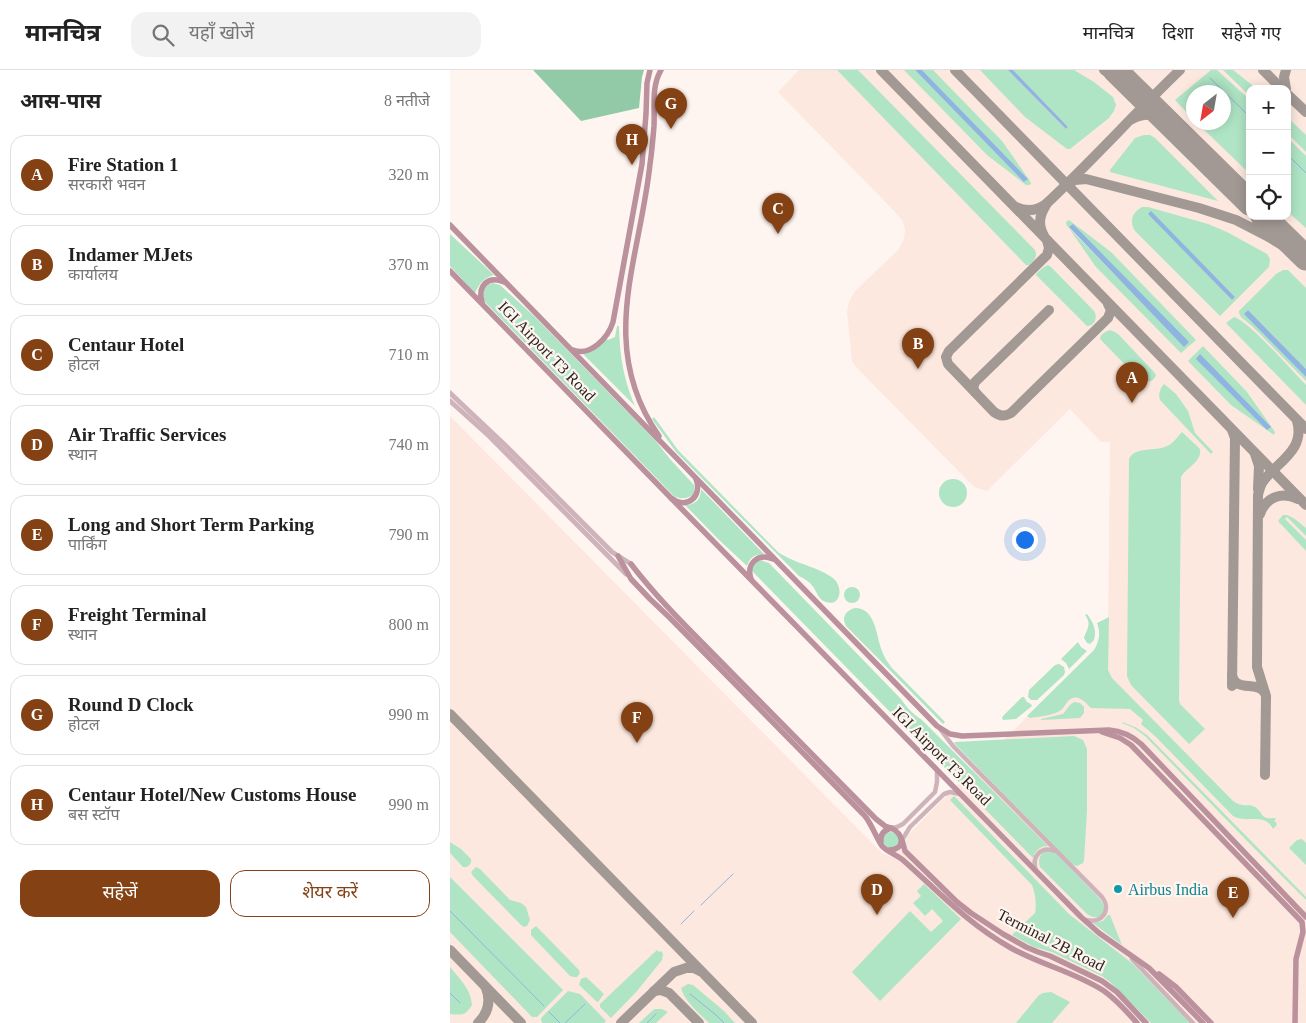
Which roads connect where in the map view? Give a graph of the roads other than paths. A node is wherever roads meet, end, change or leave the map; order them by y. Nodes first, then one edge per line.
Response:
1 (650, 70) edge
2 (661, 70) edge
3 (450, 225) edge
4 (450, 271) edge
5 (507, 284) junction
6 (484, 306) junction
7 (569, 347) junction
8 (450, 393) edge
9 (450, 401) edge
10 (668, 450) junction
11 (693, 476) junction
12 (671, 498) junction
13 (618, 556) junction
14 (776, 561) junction
15 (631, 564) joint
16 (631, 579) junction
17 (754, 583) junction
18 (938, 726) junction
19 (1093, 730) junction
20 (938, 770) junction
21 (961, 794) junction
22 (891, 828) junction
23 (902, 840) junction
24 (881, 842) junction
25 (888, 850) junction
26 (1059, 853) junction
27 (1038, 874) junction
28 (1081, 917) junction
29 (1306, 917) edge
30 (1026, 947) junction
31 (1130, 955) junction
32 (1026, 956) junction
33 (1149, 968) junction
34 (1137, 1023) edge
35 (1146, 1023) edge
36 (1193, 1023) edge
37 (1203, 1023) edge
38 (1211, 1023) edge
39 (1295, 1023) edge

1 - 7 main road
2 - 10 main road
3 - 5 main road
4 - 6 main road, IGI Airport T3 Road
5 - 6 main road
5 - 7 main road
6 - 12 main road, IGI Airport T3 Road
7 - 10 main road
8 - 13 street
9 - 16 street
10 - 11 main road
11 - 12 main road
11 - 14 main road
12 - 17 main road, IGI Airport T3 Road
13 - 15 street
13 - 16 main road
14 - 17 main road
14 - 18 main road
15 - 22 main road
16 - 24 main road
17 - 20 main road, IGI Airport T3 Road
18 - 19 main road
18 - 26 street
19 - 29 main road
19 - 39 main road
20 - 21 main road, IGI Airport T3 Road
20 - 22 street
21 - 23 street
21 - 27 main road, IGI Airport T3 Road
22 - 23 main road
22 - 24 main road
23 - 25 main road
23 - 30 main road, Terminal 2B Road
24 - 25 main road
25 - 32 main road, Terminal 2B Road
26 - 27 street
26 - 28 street
27 - 28 main road, IGI Airport T3 Road
28 - 31 main road, IGI Airport T3 Road
30 - 32 main road
30 - 35 main road, Terminal 2B Road
31 - 33 main road, IGI Airport T3 Road
31 - 36 street
32 - 34 main road, Terminal 2B Road
33 - 37 main road, IGI Airport T3 Road
33 - 38 main road

